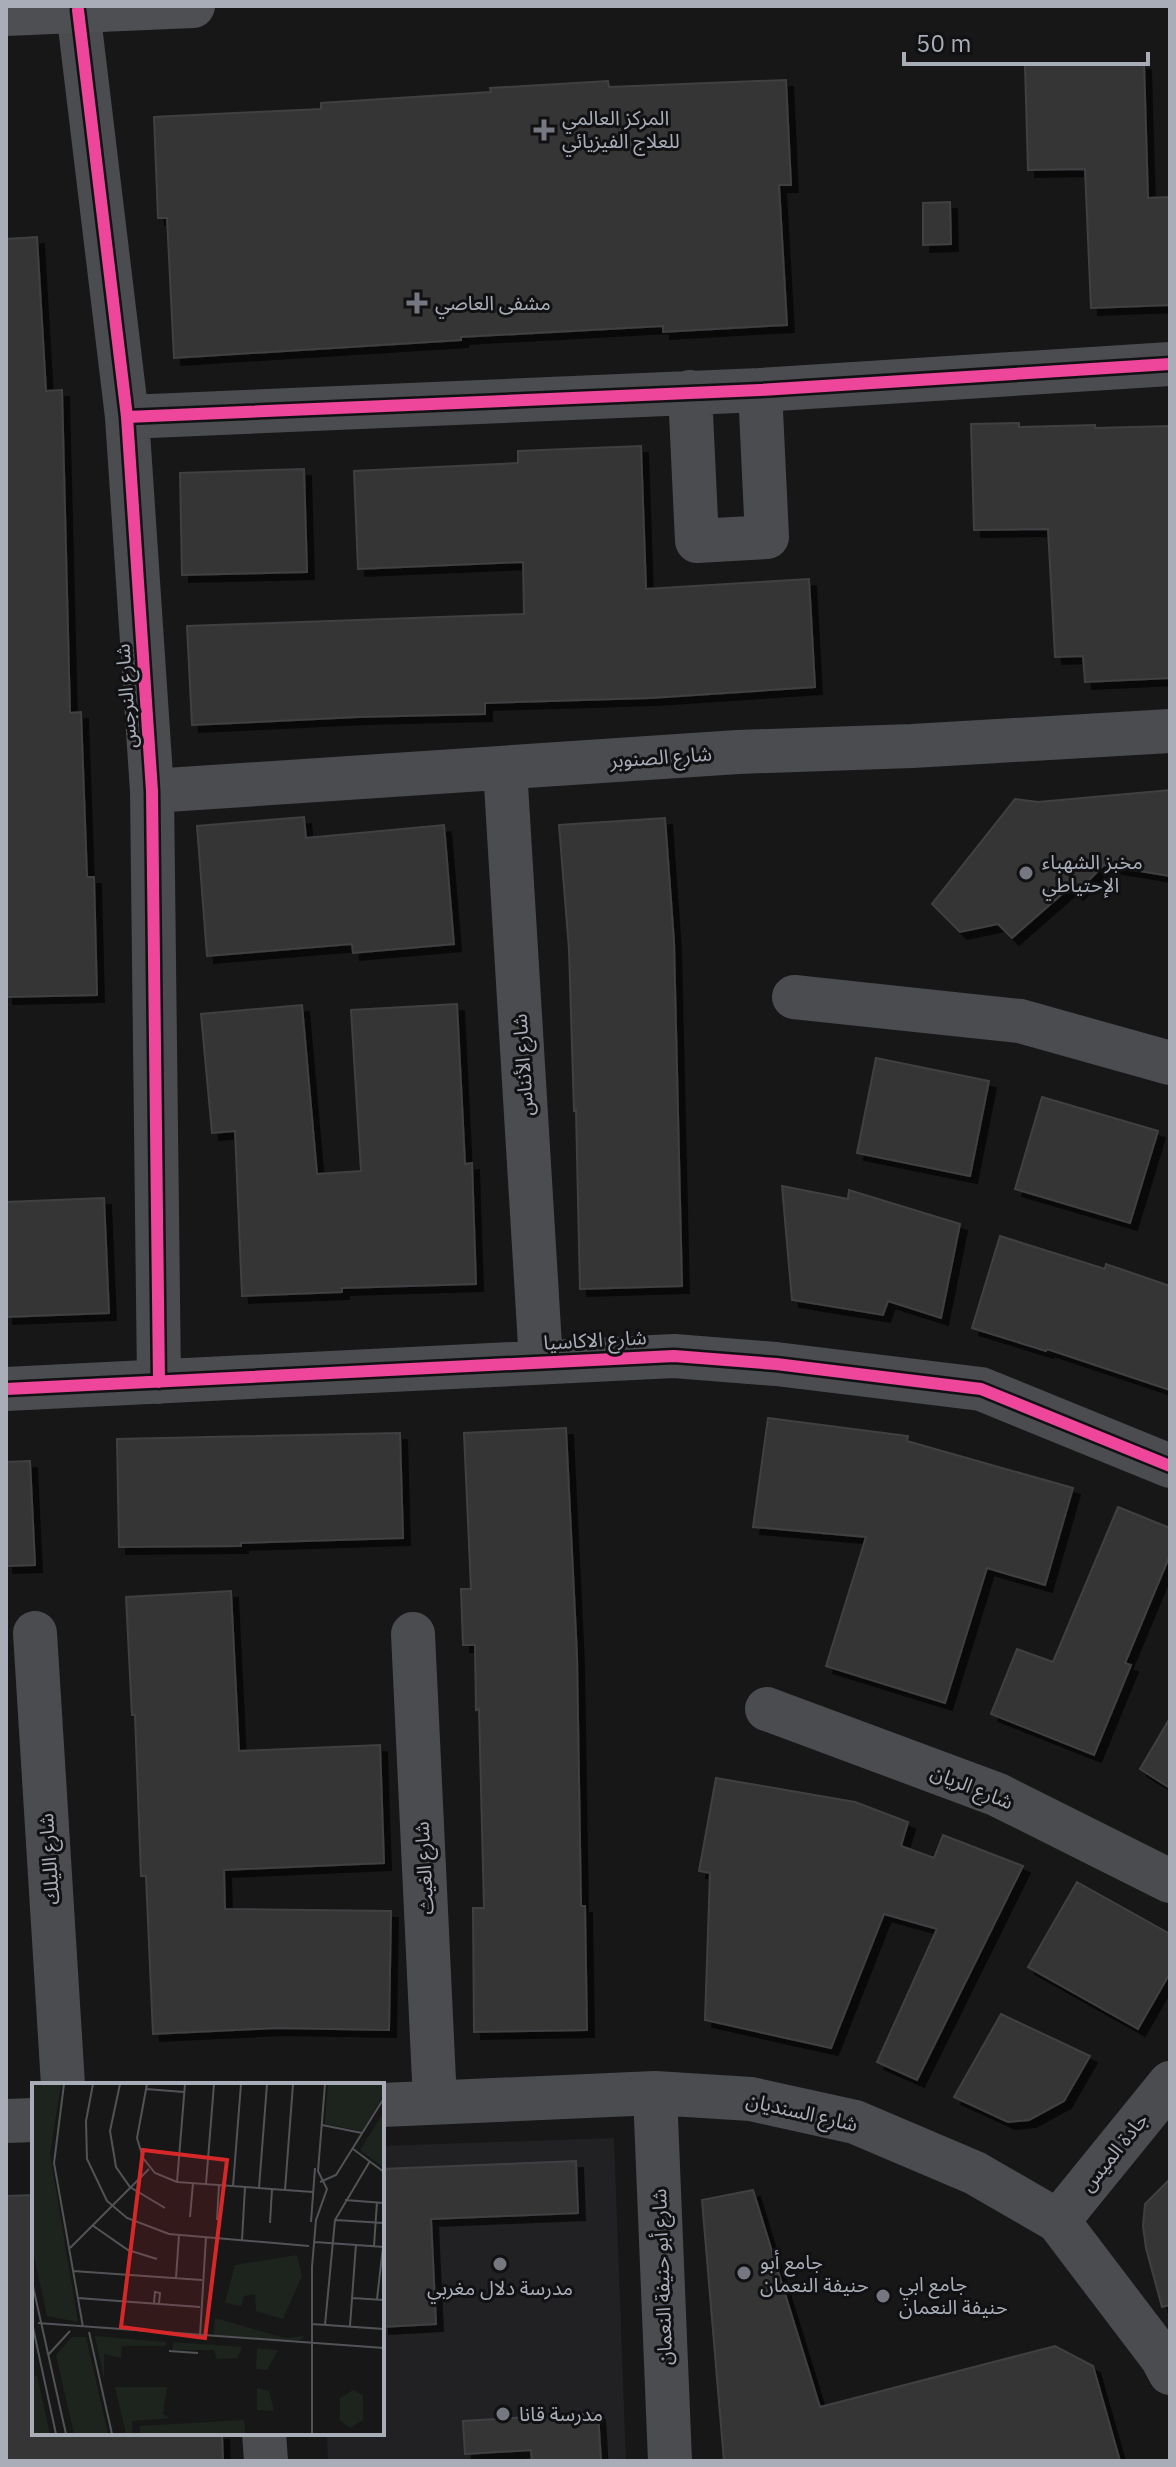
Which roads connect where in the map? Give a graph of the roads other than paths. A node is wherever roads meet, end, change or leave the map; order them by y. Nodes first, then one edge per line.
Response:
1 (193, 6) edge
2 (78, 10) junction
3 (6, 14) edge
4 (1170, 364) edge
5 (760, 390) junction
6 (690, 392) junction
7 (127, 417) junction
8 (1170, 731) edge
9 (505, 768) junction
10 (152, 791) junction
11 (794, 997) dead end
12 (1170, 1063) edge
13 (541, 1362) junction
14 (159, 1382) junction
15 (6, 1389) edge
16 (1170, 1466) edge
17 (35, 1633) dead end
18 (413, 1634) dead end
19 (767, 1709) dead end
20 (1170, 1881) edge
21 (63, 2083) edge
22 (1170, 2083) edge
23 (655, 2093) junction
24 (435, 2102) junction
25 (384, 2105) edge
26 (32, 2120) edge
27 (6, 2121) edge
28 (1058, 2221) junction
29 (1170, 2373) edge
30 (264, 2435) edge
31 (266, 2461) edge
32 (670, 2461) edge

1 - 2 main road
2 - 3 main road
2 - 7 street, شارع النرجس
4 - 5 street
5 - 6 street
5 - 6 street
6 - 7 street
7 - 10 street, شارع النرجس
8 - 9 street, شارع الصنوبر
9 - 10 street, شارع الصنوبر
9 - 13 street, شارع الأنناس
10 - 14 street, شارع النرجس
11 - 12 street
13 - 14 street, شارع الاكاسيا
13 - 16 street, شارع الاكاسيا
14 - 15 street, شارع الاكاسيا
17 - 21 street, شارع الليلك
18 - 24 street, شارع الغيث
19 - 20 street, شارع الريان
22 - 28 street, جادة الميس
23 - 24 street, شارع السنديان
23 - 28 street, شارع السنديان
23 - 32 street, شارع أبو حنيفة النعمان
24 - 25 street, شارع السنديان
26 - 27 street
28 - 29 street, شارع السنديان
30 - 31 street

